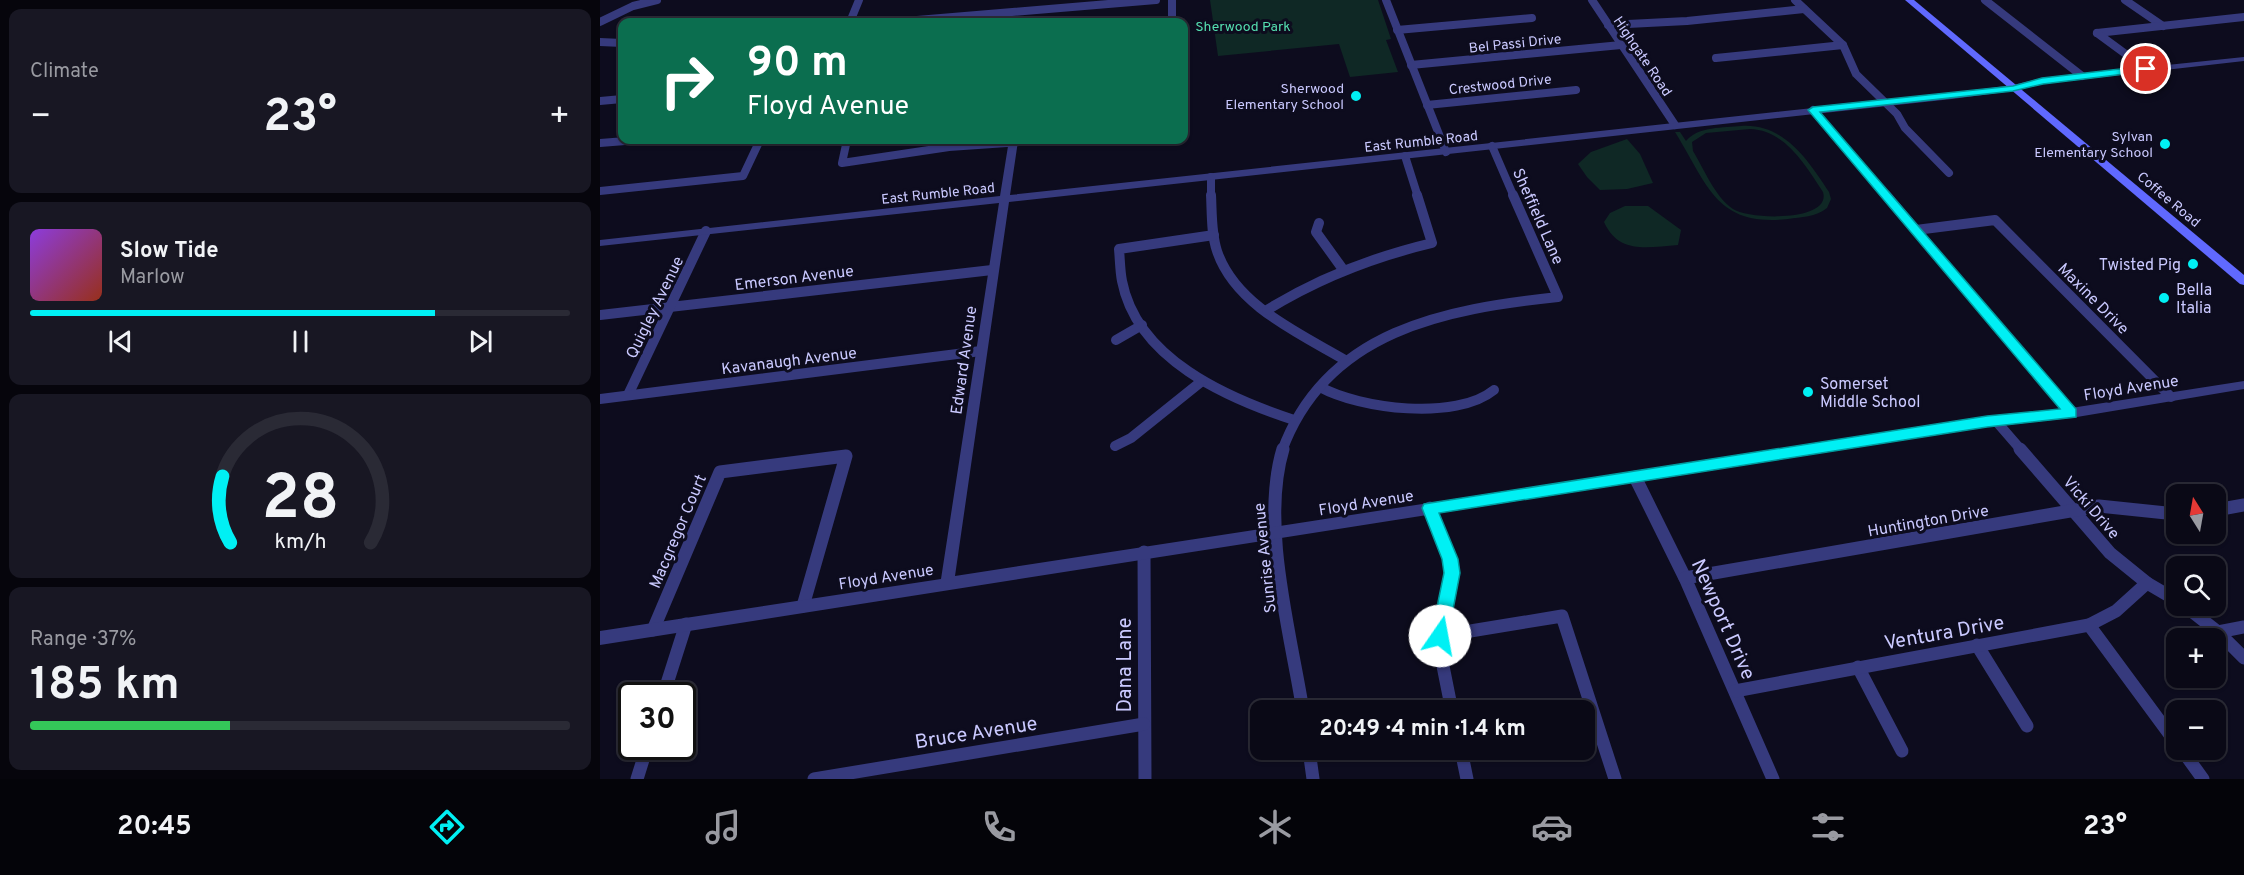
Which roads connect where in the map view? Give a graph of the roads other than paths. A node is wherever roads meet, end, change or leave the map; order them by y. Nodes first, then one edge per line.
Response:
1 (657, 0) edge
2 (859, 0) edge
3 (1156, 0) edge
4 (1172, 0) edge
5 (1386, 0) edge
6 (1592, 0) edge
7 (1795, 0) edge
8 (1909, 0) edge
9 (1985, 0) edge
10 (2125, 0) edge
11 (647, 1) edge
12 (1804, 9) junction
13 (2244, 17) edge
14 (852, 18) edge
15 (985, 18) edge
16 (1172, 18) edge
17 (1532, 18) dead end
18 (600, 22) edge
19 (1608, 25) junction
20 (2163, 26) junction
21 (1397, 30) junction
22 (600, 42) edge
23 (618, 43) edge
24 (1621, 45) junction
25 (1842, 45) junction
26 (1716, 58) dead end
27 (2244, 58) edge
28 (1411, 65) junction
29 (2146, 69) junction
30 (2082, 76) junction
31 (2013, 88) junction
32 (1576, 90) dead end
33 (618, 99) edge
34 (600, 101) edge
35 (1886, 103) junction
36 (1427, 105) junction
37 (1813, 110) junction
38 (1675, 125) junction
39 (618, 142) edge
40 (600, 143) edge
41 (758, 144) edge
42 (846, 144) edge
43 (981, 144) edge
44 (1012, 144) edge
45 (1492, 146) junction
46 (1446, 152) junction
47 (1405, 156) junction
48 (1949, 173) dead end
49 (1211, 177) junction
50 (600, 191) edge
51 (1003, 200) junction
52 (1319, 222) dead end
53 (1916, 230) junction
54 (706, 231) junction
55 (1214, 235) junction
56 (600, 243) edge
57 (1342, 268) junction
58 (992, 270) junction
59 (2244, 281) edge
60 (1558, 297) joint
61 (670, 307) junction
62 (1267, 310) junction
63 (600, 315) edge
64 (1142, 325) junction
65 (1116, 340) dead end
66 (981, 351) junction
67 (1345, 360) junction
68 (1202, 381) junction
69 (2244, 385) edge
70 (1320, 387) junction
71 (1494, 390) dead end
72 (628, 395) junction
73 (2171, 397) junction
74 (600, 399) edge
75 (2071, 413) junction
76 (1294, 420) junction
77 (1996, 421) junction
78 (1115, 446) dead end
79 (1635, 477) junction
80 (2244, 505) edge
81 (1430, 508) junction
82 (2226, 508) edge
83 (2074, 512) junction
84 (2166, 513) edge
85 (1276, 533) junction
86 (1144, 552) junction
87 (1684, 578) junction
88 (947, 583) junction
89 (2147, 583) junction
90 (2166, 594) edge
91 (803, 606) junction
92 (2198, 616) edge
93 (686, 624) junction
94 (2089, 625) junction
95 (2244, 627) edge
96 (2213, 628) edge
97 (653, 630) junction
98 (2226, 630) edge
99 (1440, 636) junction
100 (600, 638) edge
101 (2226, 640) edge
102 (1977, 645) junction
103 (2244, 658) edge
104 (1858, 667) junction
105 (667, 682) edge
106 (1734, 691) junction
107 (1301, 700) edge
108 (1449, 700) edge
109 (1144, 724) junction
110 (2027, 726) dead end
111 (2166, 729) edge
112 (1902, 750) dead end
113 (643, 760) edge
114 (1310, 760) edge
115 (1463, 760) edge
116 (2189, 760) edge
117 (637, 779) edge
118 (814, 779) edge
119 (1145, 779) edge
120 (1313, 779) edge
121 (1467, 779) edge
122 (1615, 779) edge
123 (1773, 779) edge
124 (2203, 779) edge

1 - 11 street
2 - 14 street
3 - 15 street
4 - 16 street
5 - 21 street
6 - 19 street, Highgate Road
7 - 12 street
8 - 31 main road, Coffee Road
9 - 30 street
10 - 20 street
11 - 18 street
12 - 19 street
12 - 25 street
13 - 20 street
17 - 21 street
19 - 24 street, Highgate Road
20 - 29 street
21 - 28 street
22 - 23 street
24 - 28 street, Bel Passi Drive
24 - 38 street, Highgate Road
25 - 26 street
25 - 35 street
27 - 29 street, East Rumble Road
28 - 36 street
29 - 30 street, East Rumble Road
30 - 31 street, East Rumble Road
31 - 35 street, East Rumble Road
31 - 59 main road, Coffee Road
32 - 36 street, Crestwood Drive
33 - 34 street
35 - 37 street, East Rumble Road
35 - 48 street
36 - 46 street
37 - 38 street, East Rumble Road
37 - 53 street
38 - 45 street, East Rumble Road
39 - 40 street
41 - 50 street
42 - 43 street
44 - 51 street, Edward Avenue
45 - 46 street, East Rumble Road
45 - 60 street, Sheffield Lane
46 - 47 street, East Rumble Road
47 - 49 street, East Rumble Road
47 - 57 street
49 - 51 street, East Rumble Road
49 - 55 street
51 - 54 street, East Rumble Road
51 - 58 street, Edward Avenue
52 - 57 street
53 - 73 street, Maxine Drive
53 - 75 street
54 - 56 street, East Rumble Road
54 - 61 street, Quigley Avenue
55 - 62 street
55 - 64 street
57 - 62 street
58 - 61 street, Emerson Avenue
58 - 66 street, Edward Avenue
60 - 67 street, Sunrise Avenue
61 - 63 street, Emerson Avenue
61 - 72 street, Quigley Avenue
62 - 67 street
64 - 65 street
64 - 68 street
66 - 72 street, Kavanaugh Avenue
66 - 88 street, Edward Avenue
67 - 70 street, Sunrise Avenue
68 - 76 street
68 - 78 street
69 - 73 street, Floyd Avenue
70 - 71 street
70 - 76 street, Sunrise Avenue
72 - 74 street, Kavanaugh Avenue
73 - 75 street, Floyd Avenue
75 - 77 street, Floyd Avenue
76 - 85 street, Sunrise Avenue
77 - 79 street, Floyd Avenue
77 - 83 street, Vicki Drive
79 - 81 street, Floyd Avenue
79 - 87 street, Newport Drive
80 - 82 street
81 - 85 street, Floyd Avenue
81 - 99 street
83 - 84 street, Huntington Drive
83 - 87 street, Huntington Drive
83 - 89 street, Vicki Drive
85 - 86 street, Floyd Avenue
85 - 107 street, Sunrise Avenue
86 - 88 street, Floyd Avenue
86 - 109 street, Dana Lane
87 - 106 street, Newport Drive
88 - 91 street, Floyd Avenue
89 - 90 street, Vicki Drive
89 - 94 street, Ventura Drive
91 - 93 street, Floyd Avenue
91 - 97 street, Macgregor Court
92 - 96 street
93 - 97 street, Floyd Avenue
93 - 105 street
94 - 102 street, Ventura Drive
94 - 111 street
95 - 98 street
97 - 100 street, Floyd Avenue
99 - 108 street
99 - 122 street
101 - 103 street
102 - 104 street, Ventura Drive
102 - 110 street
104 - 106 street, Ventura Drive
104 - 112 street
106 - 123 street, Newport Drive
109 - 118 street, Bruce Avenue
109 - 119 street, Dana Lane
113 - 117 street
114 - 120 street
115 - 121 street
116 - 124 street

